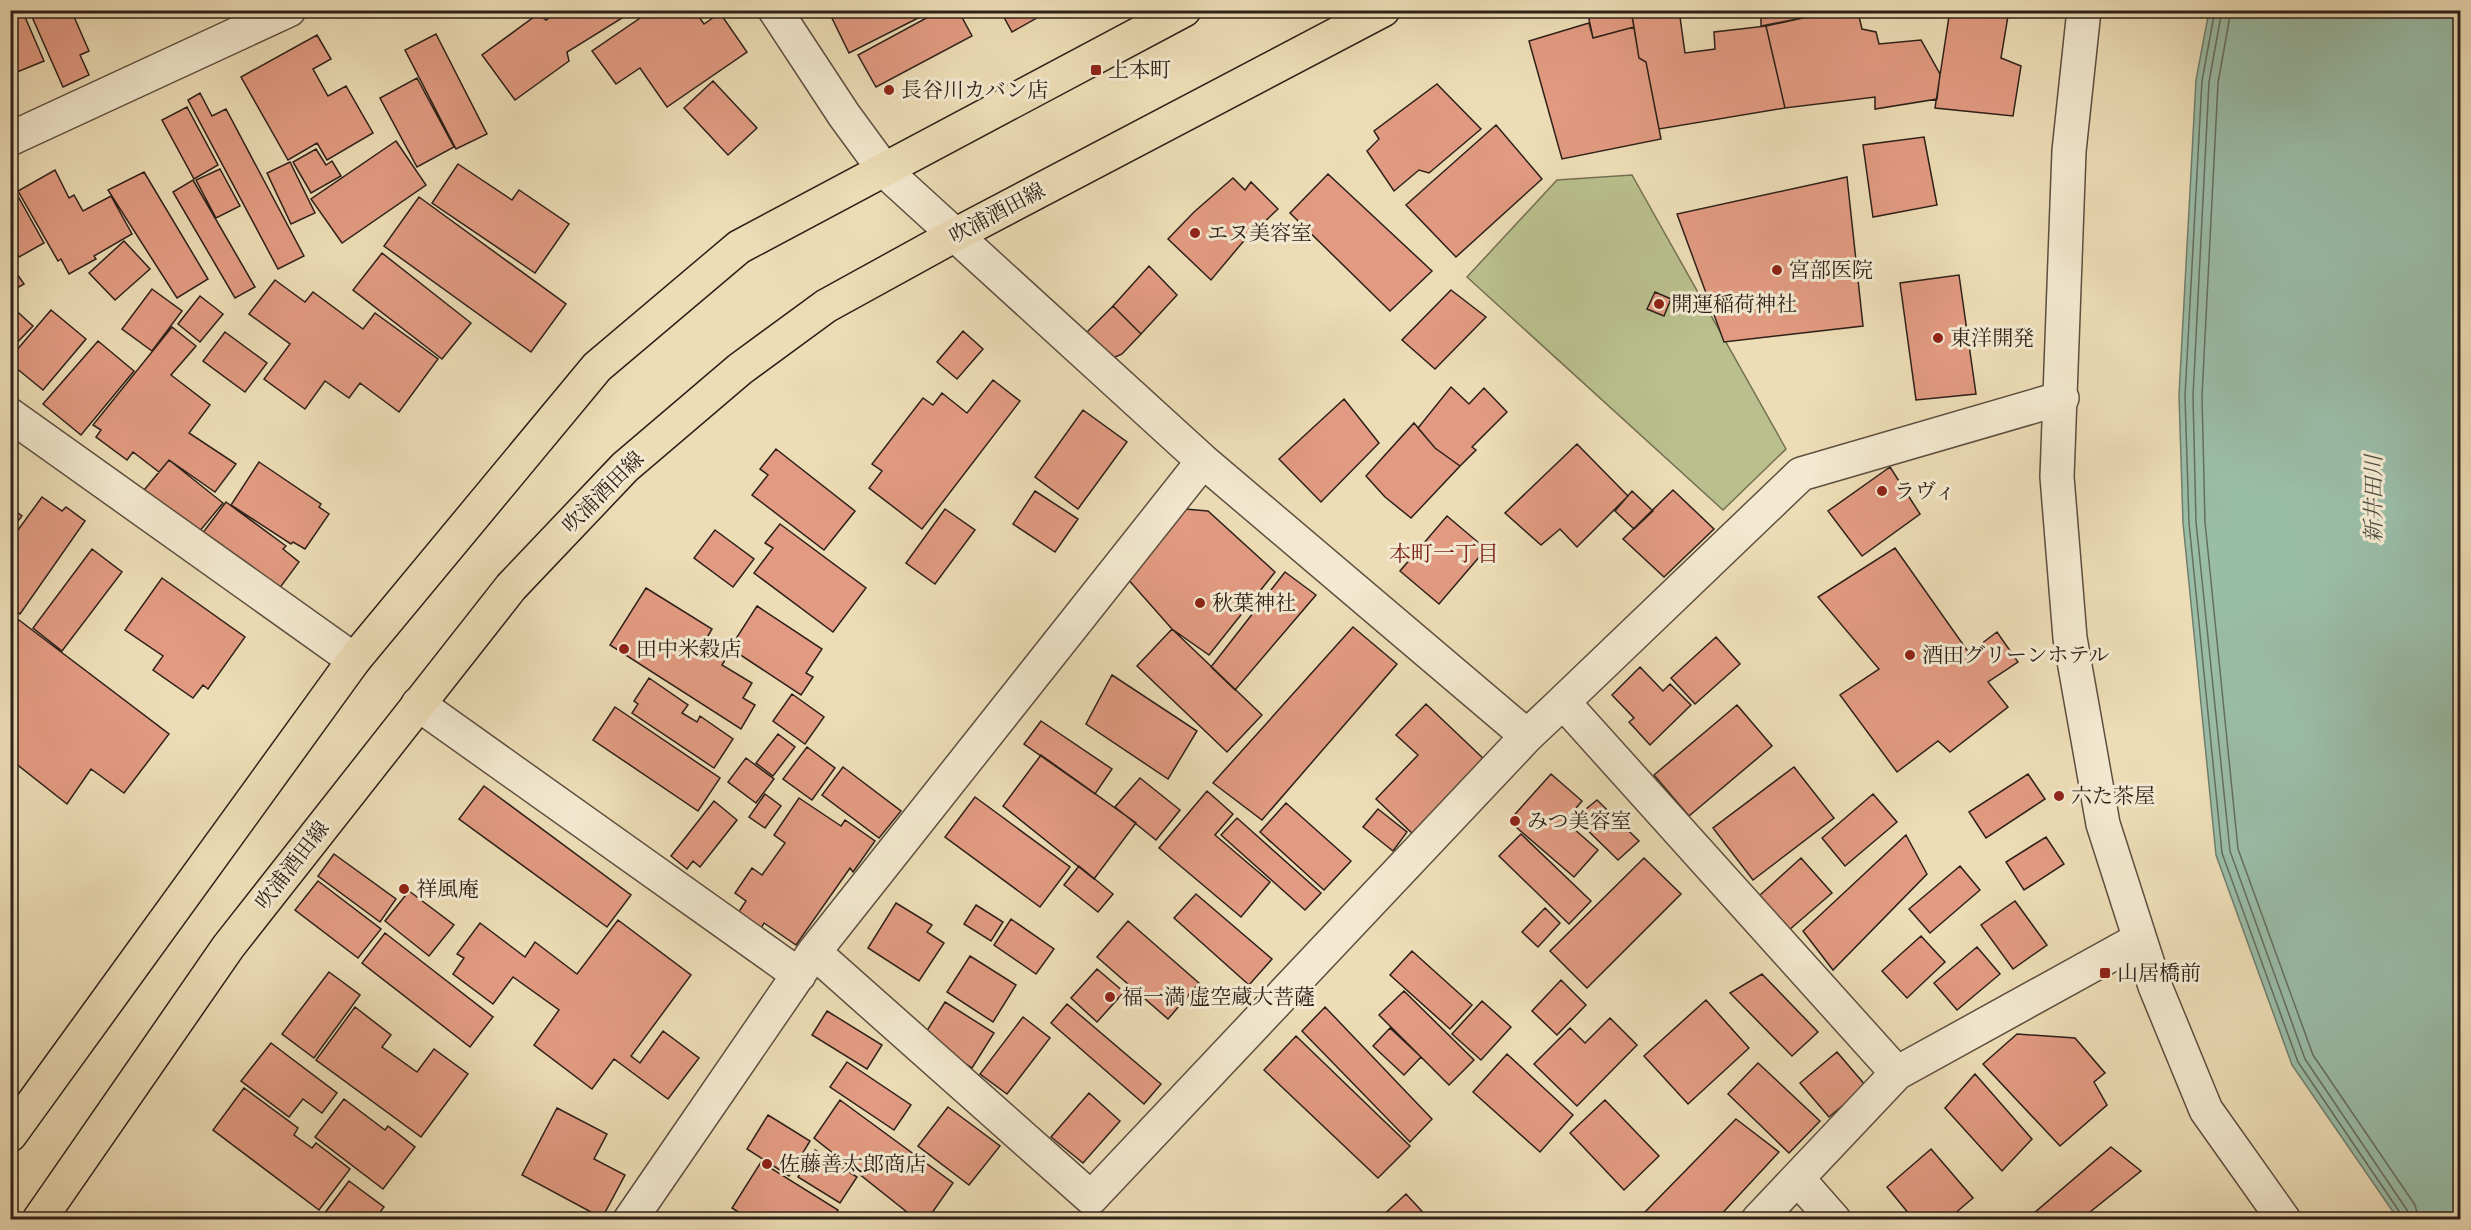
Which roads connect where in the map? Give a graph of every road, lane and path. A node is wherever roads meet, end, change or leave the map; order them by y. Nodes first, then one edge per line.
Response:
1 (288, 10) edge
2 (775, 10) edge
3 (1184, 10) edge
4 (1383, 10) edge
5 (2084, 10) edge
6 (10, 139) edge
7 (885, 171) junction
8 (955, 235) junction
9 (2062, 398) junction
10 (10, 415) edge
11 (1203, 461) junction
12 (354, 660) junction
13 (1563, 702) junction
14 (418, 704) junction
15 (1527, 736) junction
16 (2138, 940) junction
17 (806, 963) junction
18 (1897, 1073) junction
19 (10, 1135) edge
20 (1798, 1179) junction
21 (39, 1220) edge
22 (630, 1220) edge
23 (1758, 1220) edge
24 (1834, 1220) edge
25 (2284, 1220) edge

1 - 6 street
2 - 7 street
3 - 7 main road
4 - 8 main road, 吹浦酒田線
5 - 9 street
7 - 8 street
7 - 12 main road
8 - 11 street
8 - 14 main road, 吹浦酒田線
9 - 13 street
9 - 16 street
10 - 12 street
11 - 15 street
11 - 17 street
12 - 19 main road
13 - 15 street
13 - 18 street
14 - 17 street
14 - 21 main road, 吹浦酒田線
15 - 17 street
16 - 18 street
16 - 25 street
17 - 22 street
18 - 20 street
20 - 23 street
20 - 24 street

